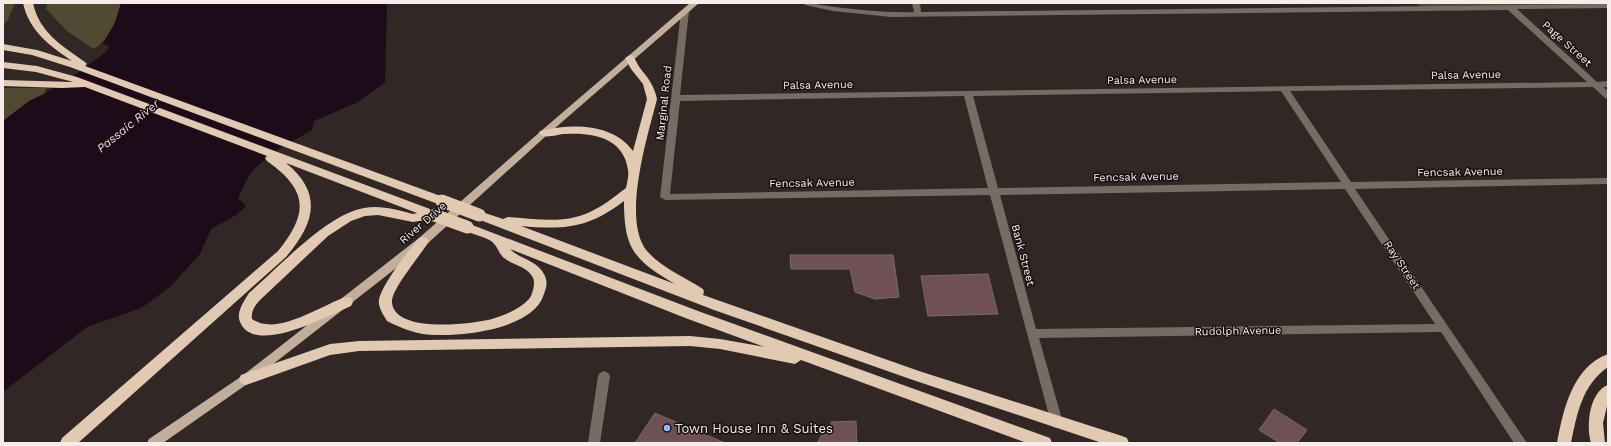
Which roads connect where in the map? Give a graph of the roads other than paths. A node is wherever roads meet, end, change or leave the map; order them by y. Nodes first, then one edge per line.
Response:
1 (28, 3) edge
2 (694, 3) edge
3 (808, 3) edge
4 (916, 3) edge
5 (1605, 5) edge
6 (1419, 6) edge
7 (1510, 8) junction
8 (685, 10) junction
9 (918, 15) junction
10 (3, 47) edge
11 (630, 58) junction
12 (3, 65) edge
13 (94, 72) junction
14 (3, 83) edge
15 (1608, 84) edge
16 (87, 85) junction
17 (1595, 85) junction
18 (1283, 88) junction
19 (968, 94) junction
20 (1608, 96) edge
21 (676, 98) junction
22 (544, 133) junction
23 (296, 170) junction
24 (634, 171) junction
25 (1608, 181) edge
26 (1349, 186) junction
27 (630, 191) junction
28 (994, 192) junction
29 (665, 197) joint
30 (434, 215) junction
31 (496, 221) junction
32 (496, 238) junction
33 (423, 241) junction
34 (346, 302) junction
35 (719, 306) junction
36 (1443, 328) junction
37 (1032, 334) junction
38 (1608, 360) edge
39 (820, 362) junction
40 (604, 376) dead end
41 (246, 379) junction
42 (1608, 391) edge
43 (1058, 423) junction
44 (68, 443) edge
45 (152, 443) edge
46 (594, 443) edge
47 (1045, 443) edge
48 (1122, 443) edge
49 (1521, 443) edge
50 (1564, 443) edge
51 (1598, 443) edge

1 - 13 highway
2 - 8 main road, River Drive
3 - 9 street
4 - 9 street
5 - 7 street
6 - 7 street
6 - 9 street
7 - 17 street, Page Street
8 - 11 main road, River Drive
8 - 21 street, Marginal Road
10 - 13 highway
11 - 22 main road, River Drive
11 - 24 highway
12 - 16 highway
13 - 31 highway, bridge
14 - 16 highway
15 - 17 street, Palsa Avenue
16 - 23 highway
17 - 18 street, Palsa Avenue
17 - 20 street, Page Street
18 - 19 street, Palsa Avenue
18 - 26 street, Ray Street
19 - 21 street, Palsa Avenue
19 - 28 street, Bank Street
21 - 29 street, Marginal Road
22 - 24 highway
22 - 33 main road, River Drive
23 - 30 highway
23 - 44 highway
24 - 27 highway
25 - 26 street, Fencsak Avenue
26 - 28 street, Fencsak Avenue
26 - 36 street, Ray Street
27 - 31 highway
27 - 35 highway
28 - 29 street, Fencsak Avenue
28 - 37 street, Bank Street
30 - 32 highway, bridge
30 - 34 highway
31 - 35 highway
32 - 33 highway
32 - 39 highway
33 - 34 main road, River Drive
34 - 41 main road, River Drive
35 - 43 highway
36 - 37 street, Rudolph Avenue
36 - 49 street, Ray Street
37 - 43 street, Bank Street
38 - 50 highway
39 - 41 highway
39 - 47 highway
40 - 46 street
41 - 45 main road, River Drive
42 - 51 highway
43 - 48 highway

